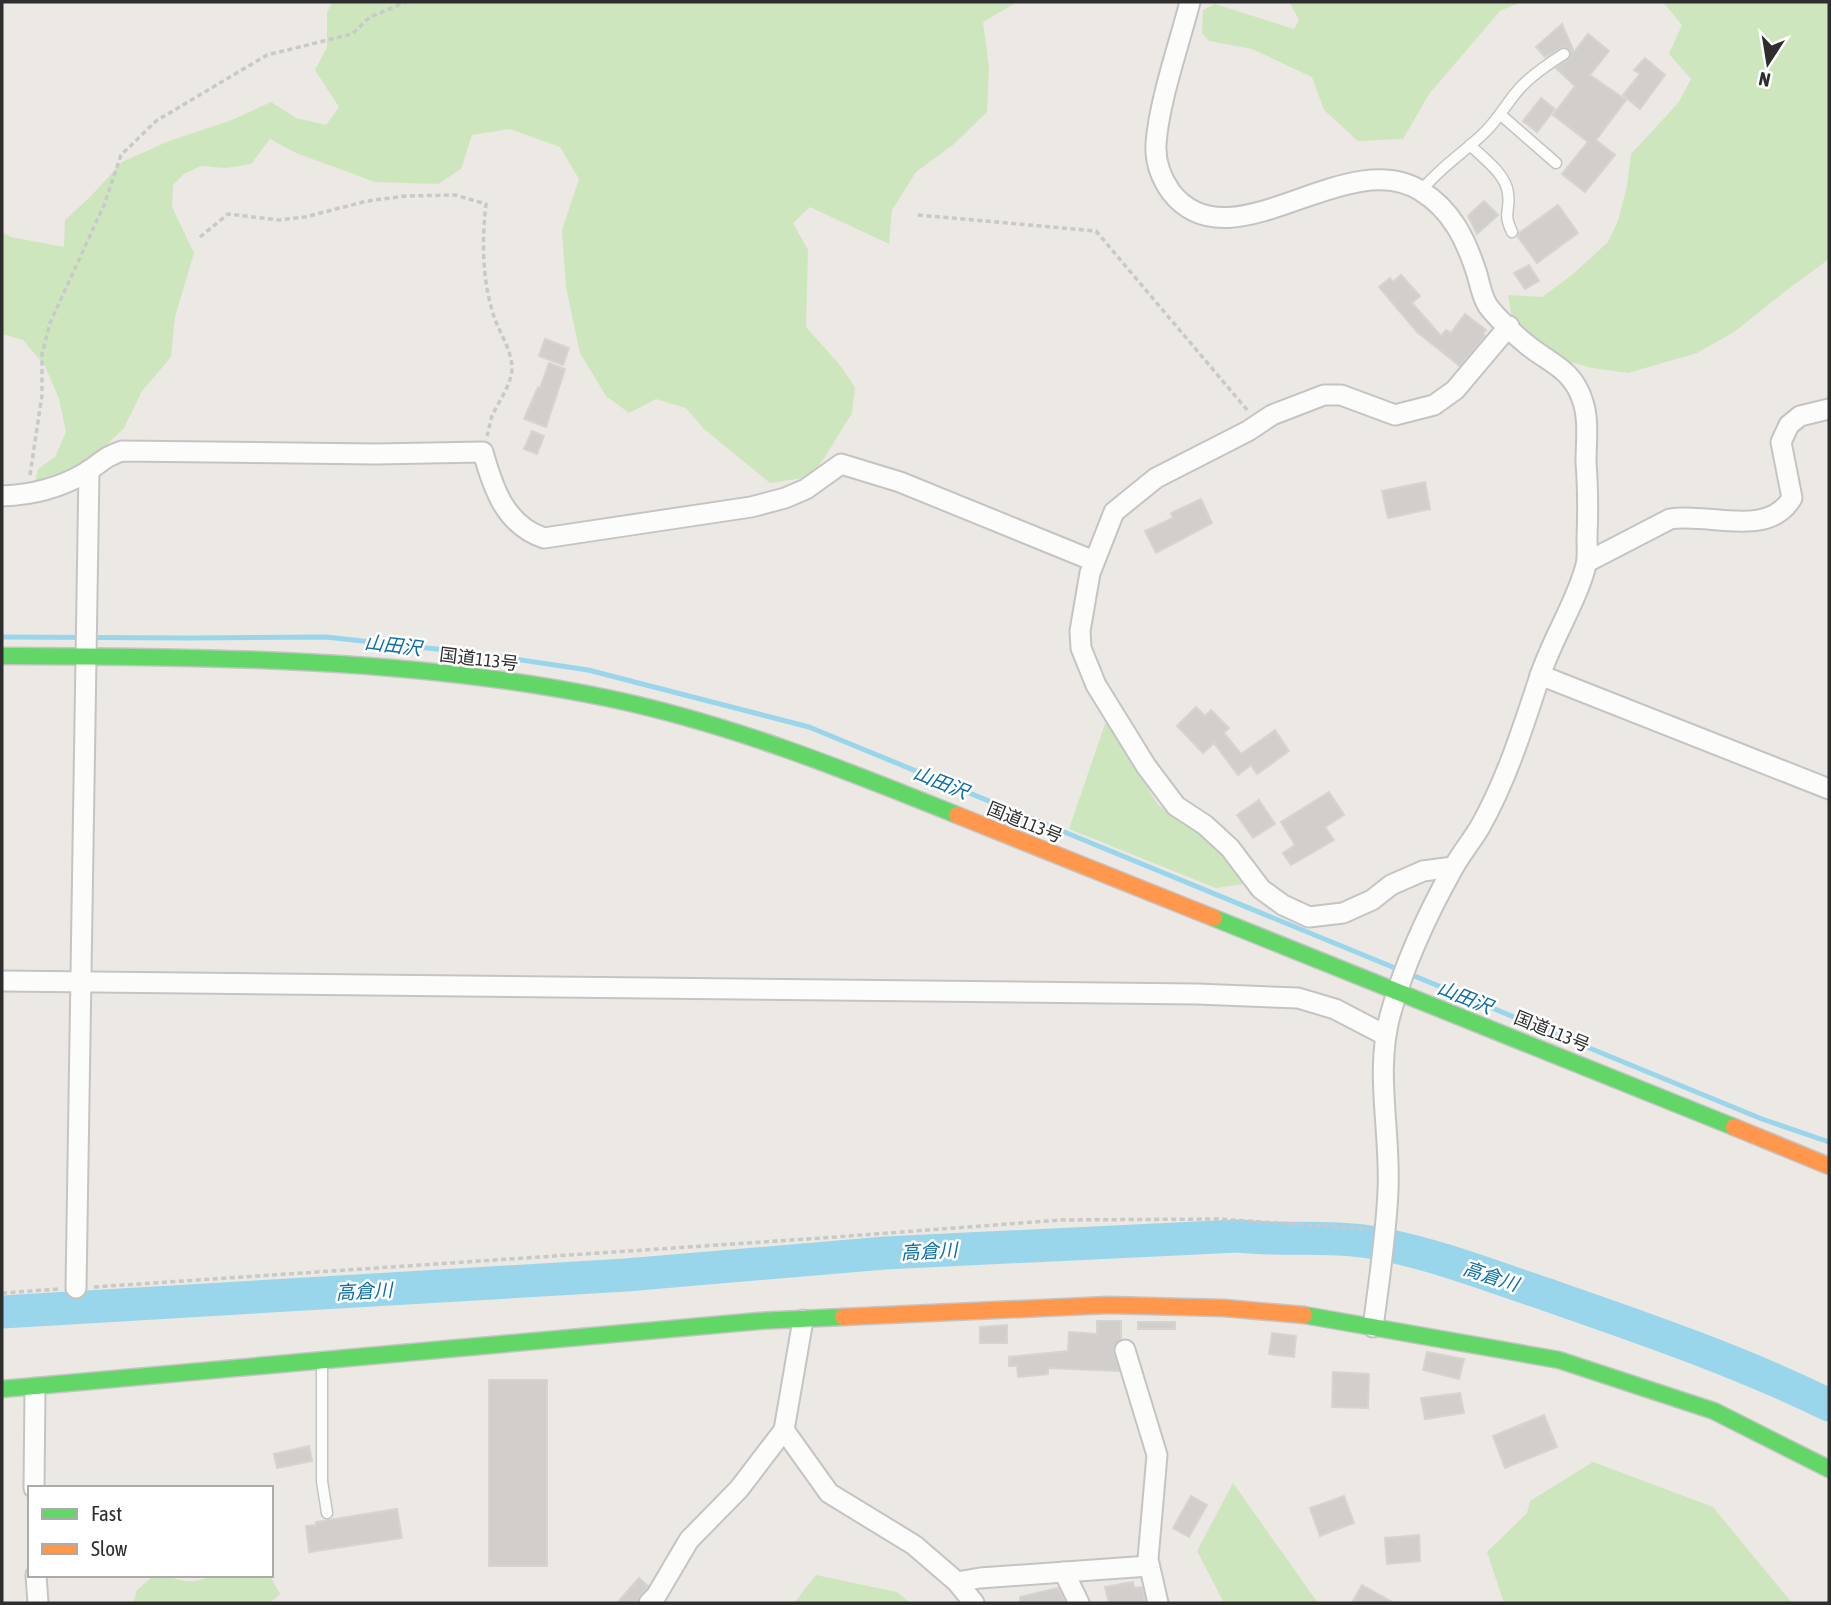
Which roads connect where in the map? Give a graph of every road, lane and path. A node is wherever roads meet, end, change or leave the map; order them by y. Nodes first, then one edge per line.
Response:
1 (406, 2) edge
2 (1190, 2) edge
3 (1564, 54) dead end
4 (1501, 115) junction
5 (1470, 145) junction
6 (1556, 163) dead end
7 (1421, 191) junction
8 (918, 215) dead end
9 (1512, 232) dead end
10 (200, 237) dead end
11 (1509, 326) junction
12 (1829, 409) edge
13 (1258, 424) junction
14 (483, 452) junction
15 (89, 470) junction
16 (29, 495) junction
17 (2, 496) edge
18 (1094, 561) junction
19 (1587, 562) junction
20 (2, 656) edge
21 (86, 657) junction
22 (1540, 675) junction
23 (1829, 789) edge
24 (1453, 867) junction
25 (2, 981) edge
26 (83, 982) junction
27 (1398, 990) junction
28 (1385, 1035) junction
29 (1829, 1166) edge
30 (1385, 1230) junction
31 (114, 1286) dead end
32 (76, 1288) joint
33 (2, 1293) edge
34 (803, 1320) junction
35 (1373, 1328) junction
36 (1125, 1350) dead end
37 (322, 1362) junction
38 (35, 1388) junction
39 (2, 1389) edge
40 (785, 1430) junction
41 (1829, 1469) edge
42 (34, 1486) edge
43 (327, 1513) dead end
44 (1149, 1566) junction
45 (1064, 1572) junction
46 (36, 1577) edge
47 (957, 1582) junction
48 (38, 1603) edge
49 (649, 1603) edge
50 (974, 1603) edge
51 (1079, 1603) edge
52 (1158, 1603) edge

1 - 16 path
2 - 7 street
3 - 4 lane
4 - 5 lane
4 - 6 lane
5 - 7 lane
5 - 9 lane
7 - 11 street
8 - 13 path
10 - 14 path
11 - 13 street
11 - 19 street
12 - 19 street
13 - 18 street
14 - 15 street
14 - 18 street
15 - 16 street
15 - 21 street
16 - 17 street
18 - 24 street
19 - 22 street
20 - 21 main road, 国道113号
21 - 26 street
21 - 27 main road, 国道113号
22 - 23 street
22 - 24 street
24 - 27 street
25 - 26 street
26 - 28 street
26 - 32 street
27 - 28 street
27 - 29 main road, 国道113号
28 - 30 street
30 - 31 path
30 - 35 street
32 - 33 path
34 - 35 main road
34 - 37 main road
34 - 40 street
35 - 41 main road
36 - 44 street
37 - 38 main road
37 - 43 lane
38 - 39 main road
38 - 42 street
40 - 47 street
40 - 49 street
44 - 45 street
44 - 52 street
45 - 47 street
45 - 51 street
46 - 48 street
47 - 50 street

